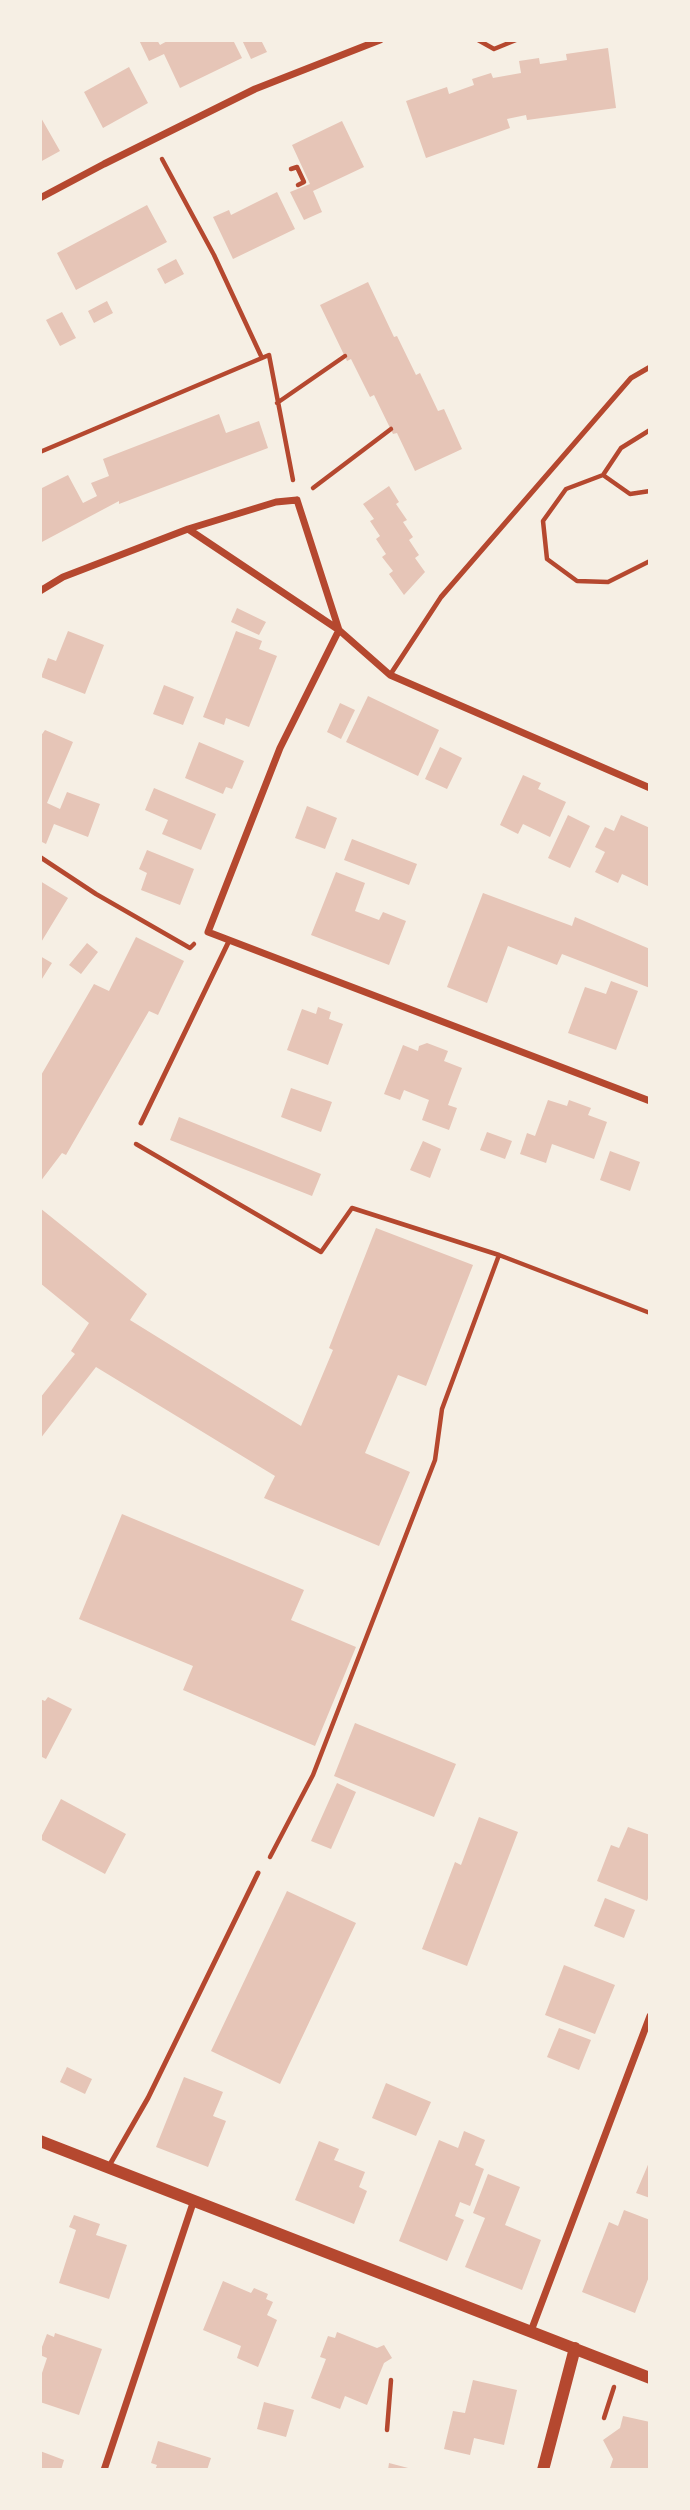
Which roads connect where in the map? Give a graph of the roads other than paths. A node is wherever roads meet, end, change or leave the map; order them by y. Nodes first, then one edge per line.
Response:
1 (380, 40) edge
2 (40, 198) edge
3 (650, 367) edge
4 (188, 529) junction
5 (40, 591) edge
6 (339, 630) junction
7 (390, 675) junction
8 (650, 788) edge
9 (229, 941) junction
10 (650, 1101) edge
11 (141, 1123) road end
12 (258, 1873) road end
13 (650, 2016) edge
14 (40, 2141) edge
15 (108, 2166) junction
16 (194, 2200) junction
17 (531, 2331) junction
18 (575, 2348) junction
19 (650, 2378) edge
20 (104, 2470) edge
21 (543, 2470) edge

1 - 2 street
3 - 7 lane
4 - 5 street
4 - 6 street
4 - 6 street
6 - 7 street
6 - 9 street
7 - 8 street
9 - 10 street
9 - 11 lane
12 - 15 lane
13 - 17 street
14 - 15 street
15 - 16 street
16 - 17 street
16 - 20 street
17 - 18 street
18 - 19 street
18 - 21 street

